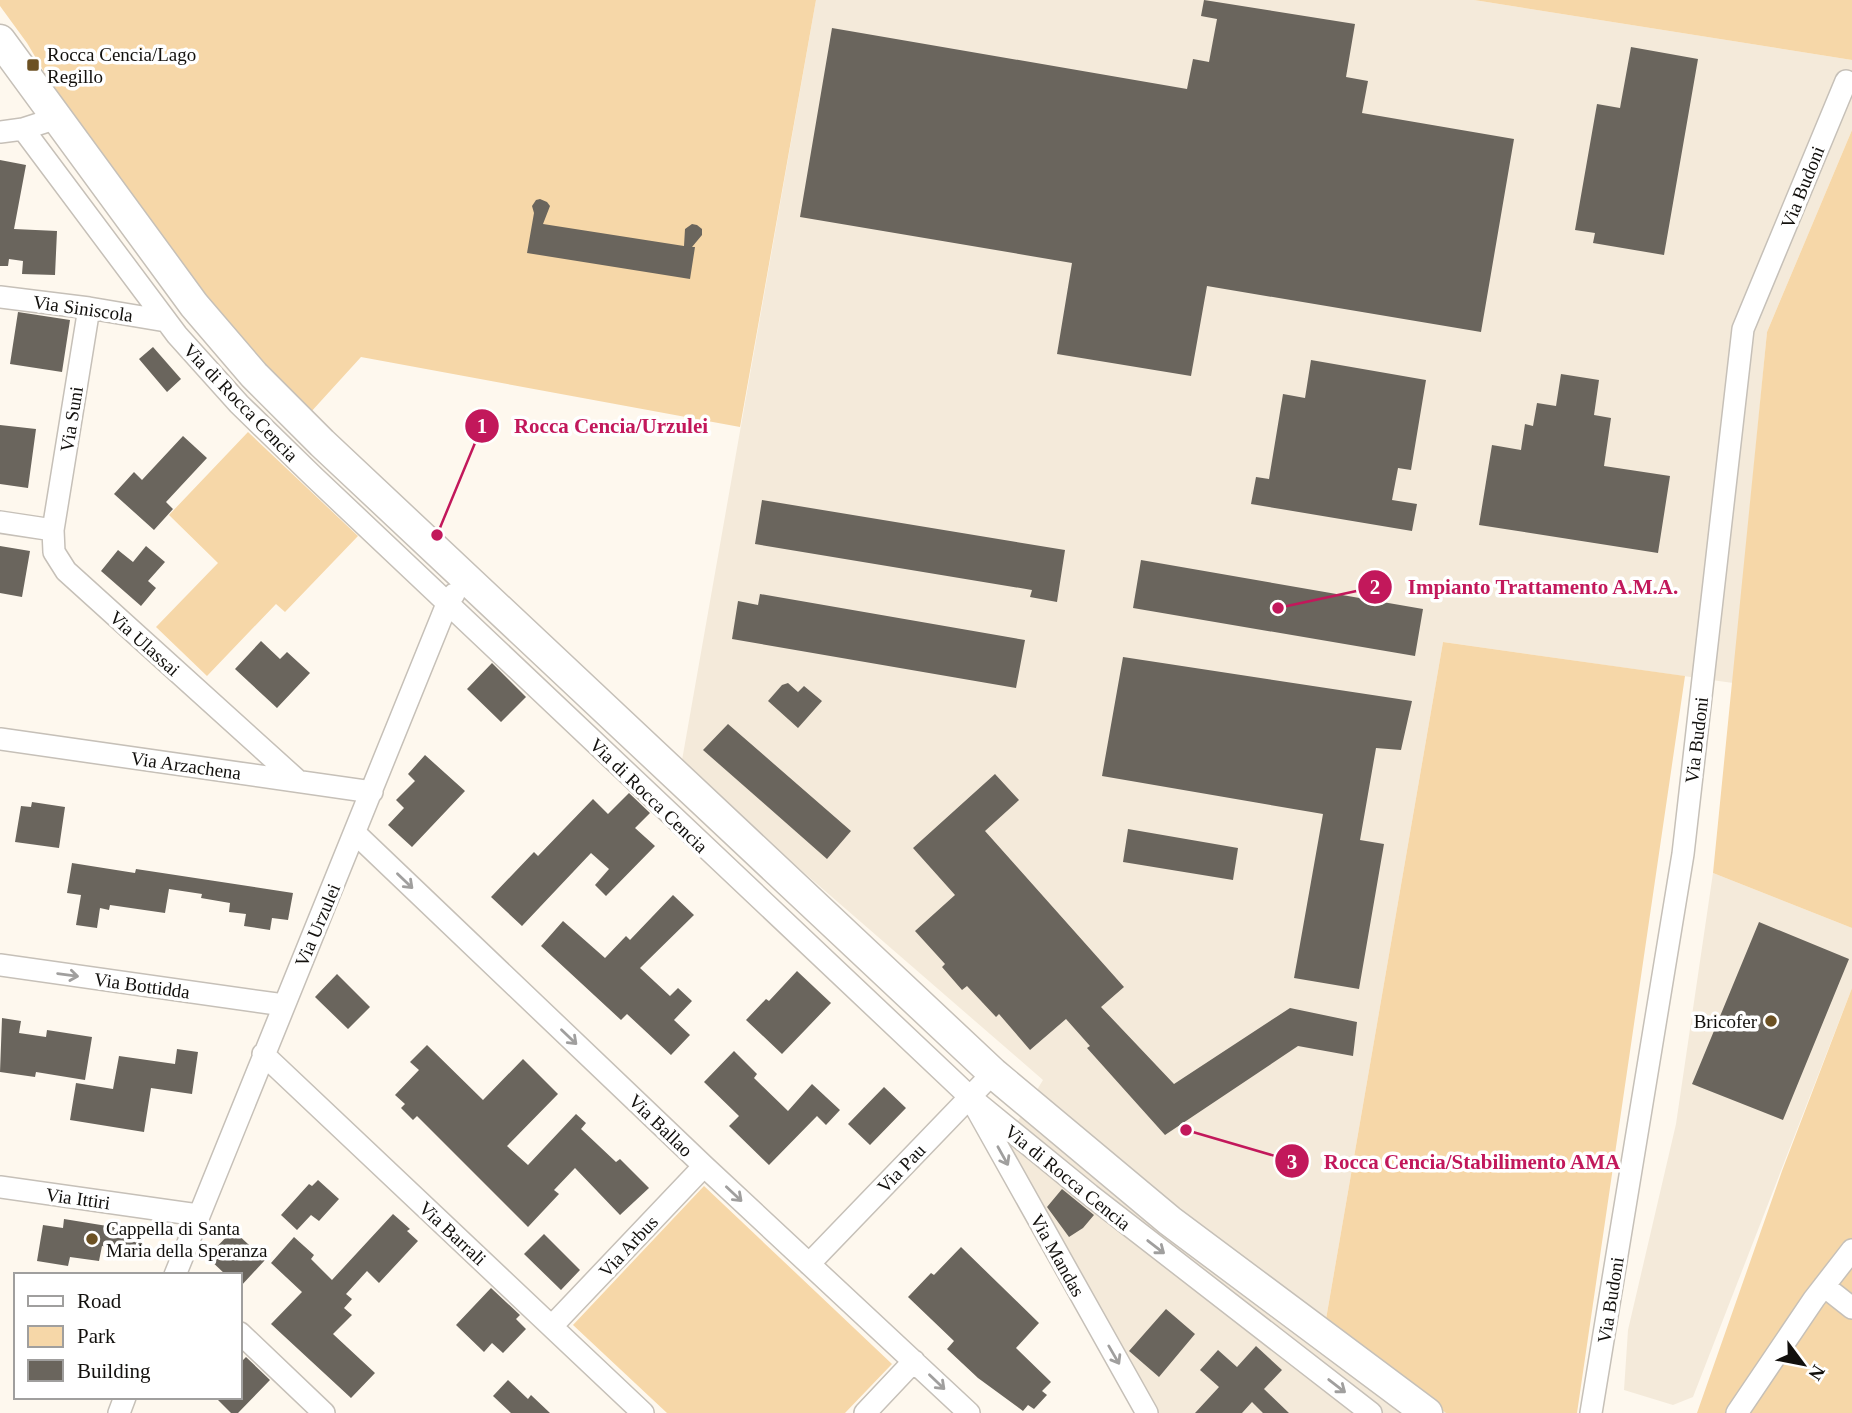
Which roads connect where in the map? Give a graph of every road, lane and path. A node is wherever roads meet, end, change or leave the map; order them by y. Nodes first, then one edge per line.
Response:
1 (0, 40) edge
2 (1846, 81) dead end
3 (57, 118) junction
4 (23, 129) junction
5 (0, 132) edge
6 (0, 297) edge
7 (89, 307) junction
8 (166, 321) junction
9 (0, 522) edge
10 (53, 530) junction
11 (465, 578) junction
12 (447, 604) junction
13 (0, 739) edge
14 (296, 780) junction
15 (372, 792) junction
16 (355, 834) junction
17 (837, 928) junction
18 (816, 951) junction
19 (0, 965) edge
20 (284, 1005) junction
21 (263, 1054) junction
22 (993, 1073) junction
23 (970, 1097) junction
24 (704, 1166) junction
25 (0, 1187) edge
26 (198, 1215) junction
27 (1852, 1250) edge
28 (809, 1264) junction
29 (176, 1273) edge
30 (1824, 1286) junction
31 (1852, 1308) edge
32 (552, 1326) junction
33 (242, 1335) edge
34 (914, 1360) junction
35 (324, 1413) edge
36 (643, 1413) edge
37 (865, 1413) edge
38 (969, 1413) edge
39 (1147, 1413) edge
40 (1371, 1413) edge
41 (1427, 1413) edge
42 (1591, 1413) edge
43 (1737, 1413) edge

1 - 3 main road, Via di Rocca Cencia
2 - 42 street, Via Budoni
3 - 4 street
3 - 11 main road, Via di Rocca Cencia
4 - 5 street
4 - 8 street, Via di Rocca Cencia
6 - 7 street, Via Siniscola
7 - 8 street, Via Siniscola
7 - 10 street, Via Suni
8 - 12 street, Via di Rocca Cencia
9 - 10 street
10 - 14 street, Via Ulassai
11 - 12 street, Via Urzulei
11 - 17 main road, Via di Rocca Cencia
12 - 15 street, Via Urzulei
12 - 18 street, Via di Rocca Cencia
13 - 14 street, Via Arzachena
14 - 15 street, Via Arzachena
15 - 16 street, Via Urzulei
16 - 20 street, Via Urzulei
16 -> 24 street, Via Ballao
17 - 18 street
17 - 22 main road, Via di Rocca Cencia
18 - 23 street, Via di Rocca Cencia
19 -> 20 street, Via Bottidda
20 - 21 street, Via Urzulei
21 - 26 street, Via Urzulei
21 - 32 street, Via Barrali
22 - 23 street, Via Pau
22 - 41 main road, Via di Rocca Cencia
23 - 28 street, Via Pau
23 -> 39 street, Via Mandas
23 -> 40 street, Via di Rocca Cencia
24 -> 28 street, Via Ballao
24 - 32 street, Via Arbus
25 - 26 street, Via Ittiri
26 - 29 street, Via Urzulei
27 - 30 street
28 - 34 street, Via Ballao
30 - 31 street
30 - 43 street
32 - 36 street, Via Barrali
33 - 35 street
34 - 37 street
34 -> 38 street, Via Ballao

